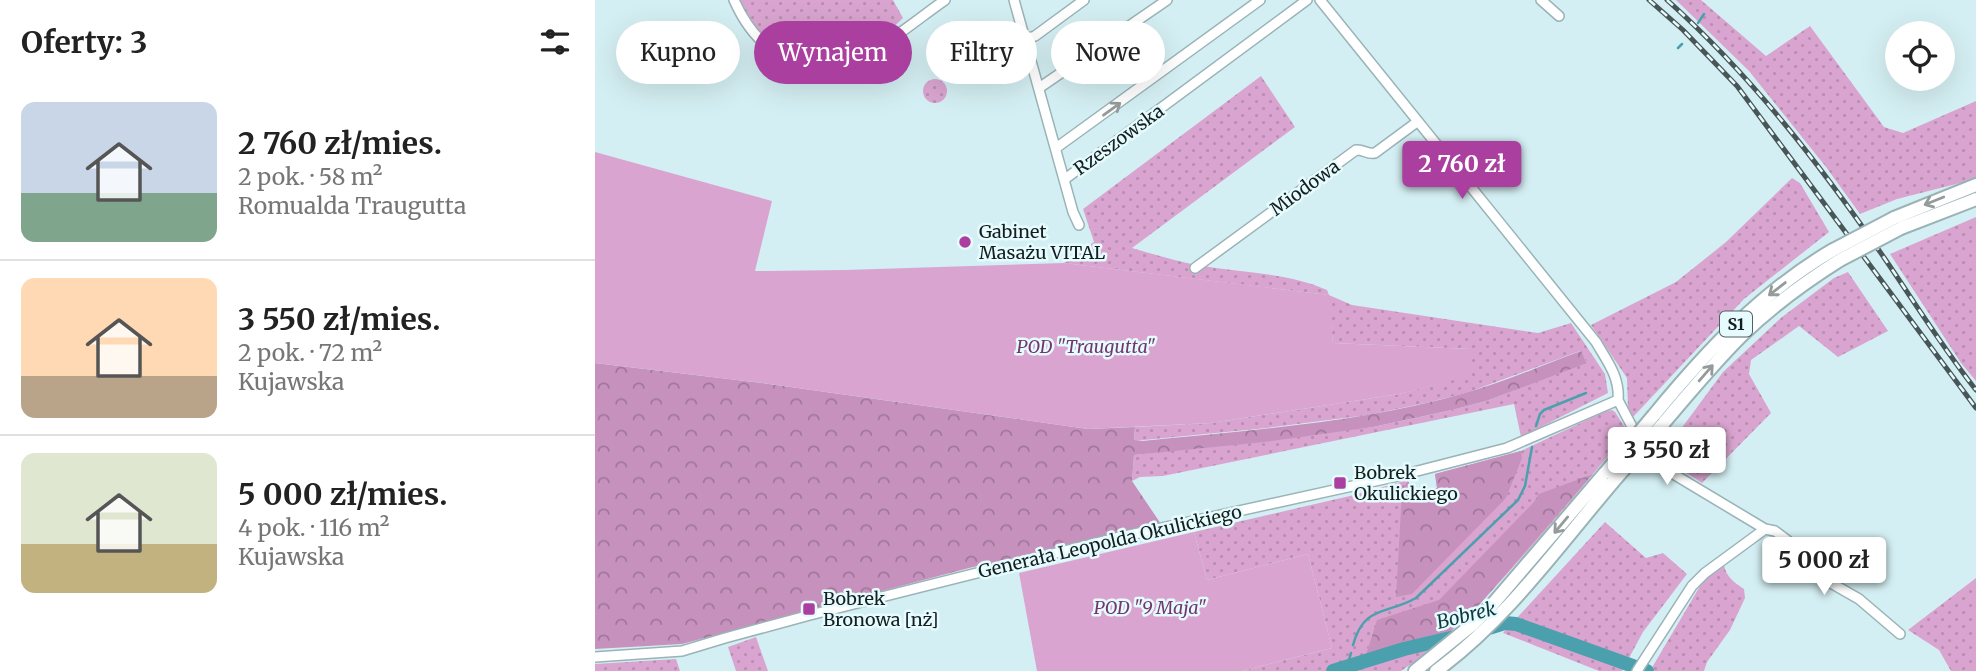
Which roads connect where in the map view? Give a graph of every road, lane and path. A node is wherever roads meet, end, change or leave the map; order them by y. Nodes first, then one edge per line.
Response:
1 (734, 0) edge
2 (945, 0) edge
3 (1014, 0) edge
4 (1084, 0) edge
5 (1167, 0) edge
6 (1260, 0) edge
7 (1307, 0) edge
8 (1541, 0) edge
9 (1322, 1) edge
10 (1559, 16) dead end
11 (1020, 21) edge
12 (1037, 35) edge
13 (1037, 81) edge
14 (1039, 88) junction
15 (1417, 121) junction
16 (1056, 148) junction
17 (1065, 179) junction
18 (1976, 186) edge
19 (1976, 199) edge
20 (1897, 223) junction
21 (1079, 225) dead end
22 (1195, 268) dead end
23 (1618, 400) junction
24 (1608, 478) junction
25 (1765, 529) junction
26 (1900, 634) dead end
27 (595, 657) edge
28 (1429, 668) edge
29 (1637, 671) edge

1 - 2 street
3 - 11 street
4 - 12 street
5 - 14 street
16 -> 6 street
7 - 17 street, Rzeszowska
8 - 10 street
9 - 15 street
13 - 14 street
14 - 16 street
15 - 22 street, Miodowa
15 - 23 street
16 - 17 street
17 - 21 street
18 -> 20 highway, S1
19 - 20 highway, S1
20 - 24 highway, S1, bridge
23 - 25 street
23 - 27 street, Generała Leopolda Okulickiego
24 -> 28 highway, S1
24 - 28 highway, S1
25 - 26 street
25 - 29 street

